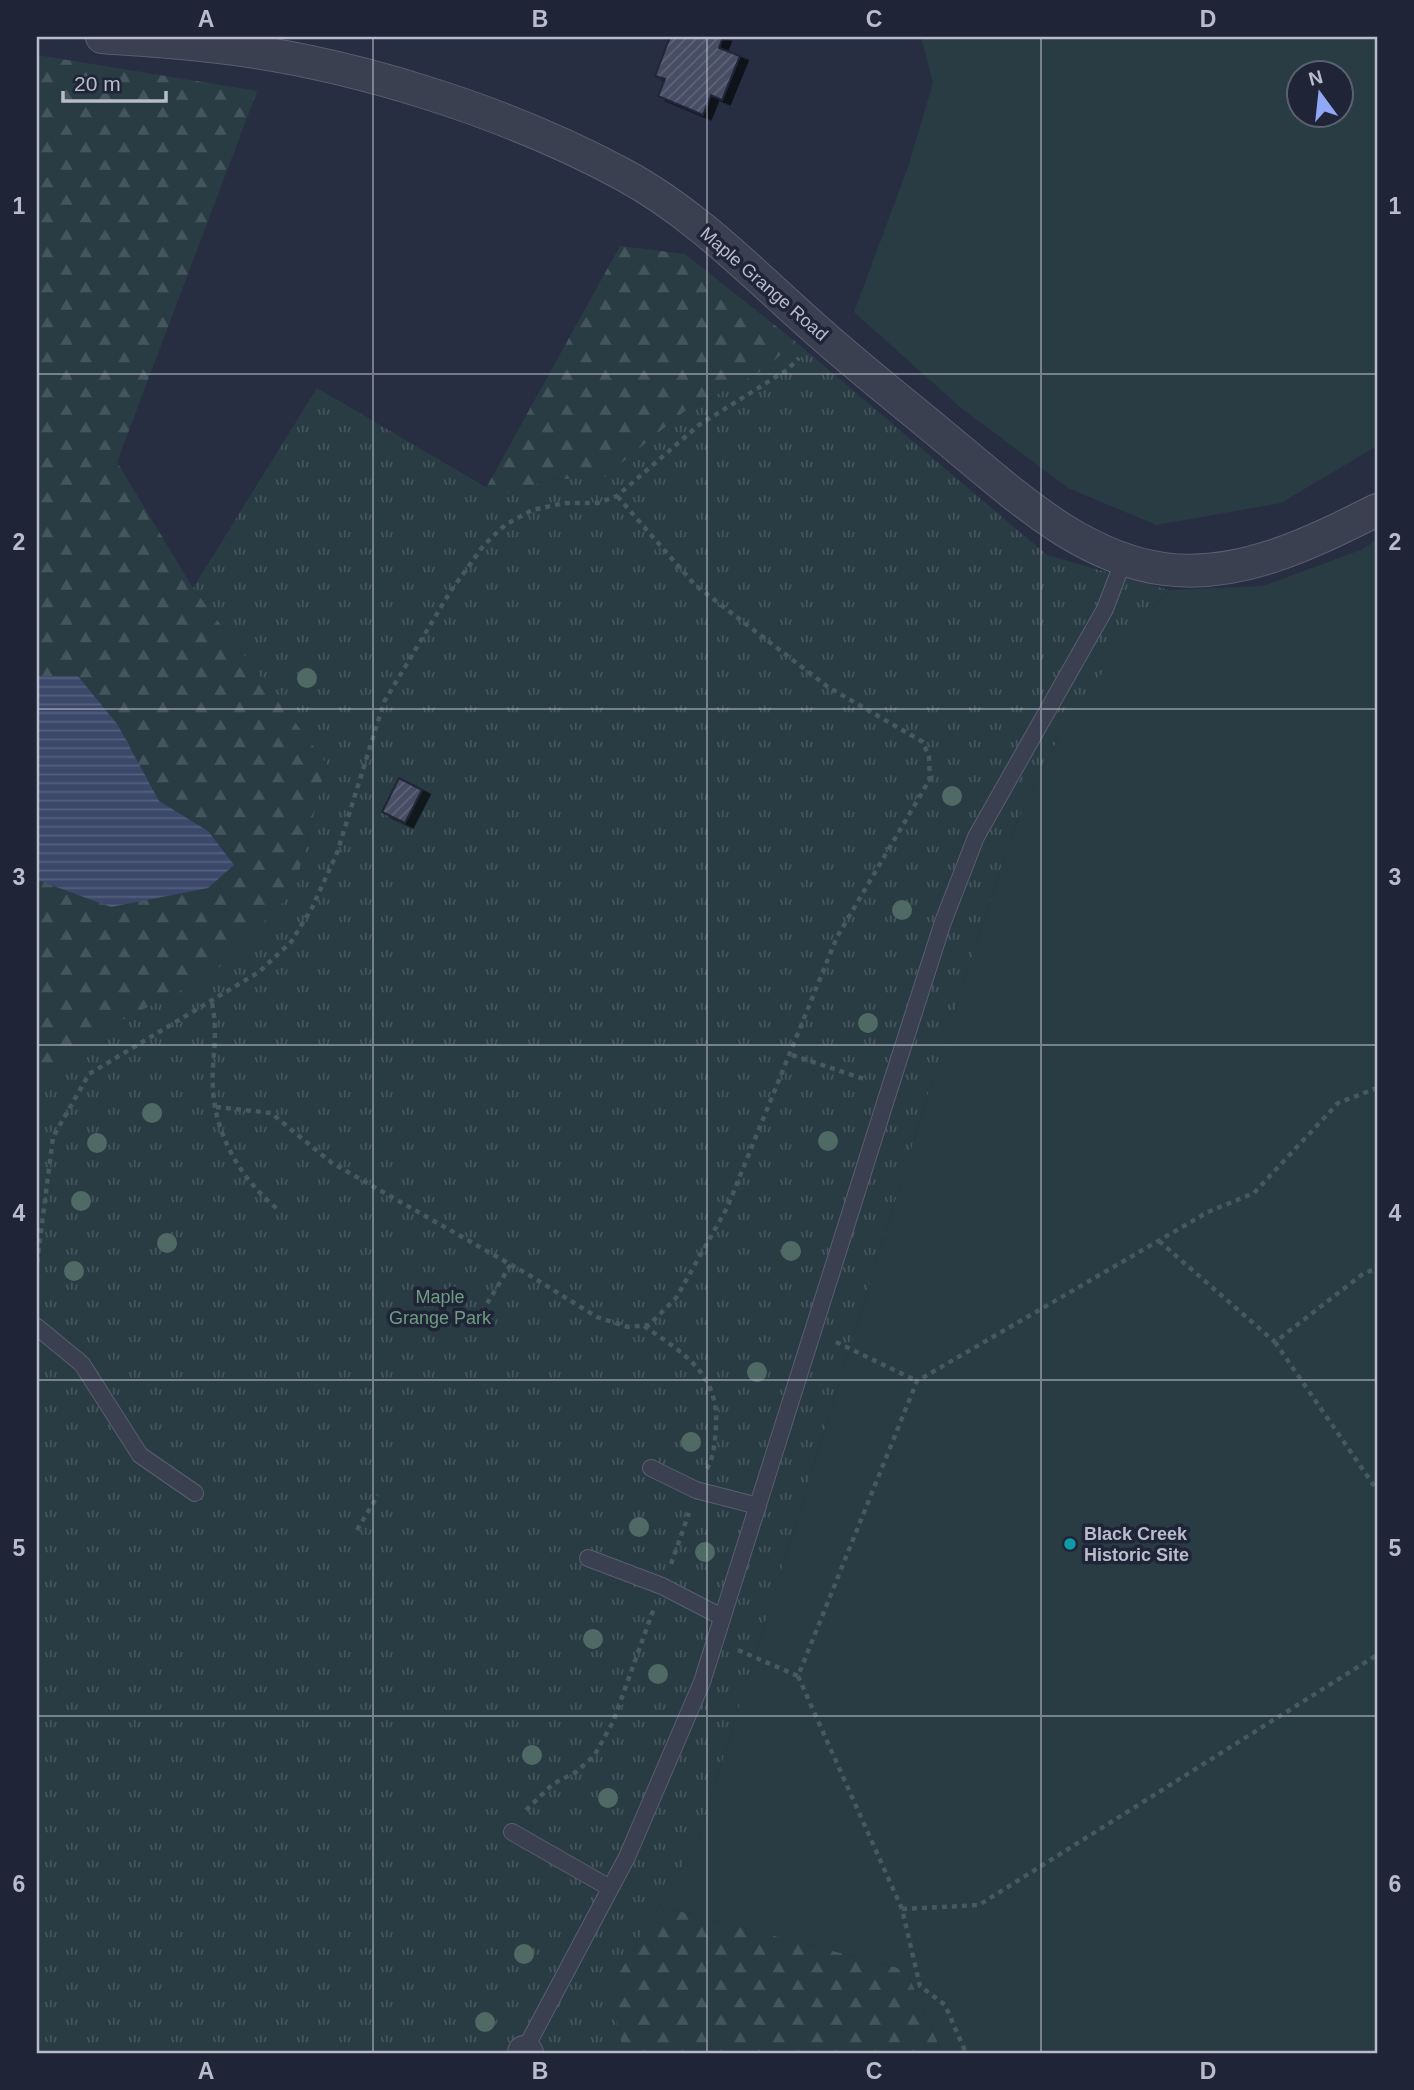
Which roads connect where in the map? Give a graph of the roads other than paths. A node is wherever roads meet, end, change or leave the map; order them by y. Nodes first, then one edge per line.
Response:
1 (102, 37) edge
2 (1377, 510) edge
3 (1124, 559) junction
4 (37, 1327) edge
5 (651, 1468) dead end
6 (195, 1493) dead end
7 (758, 1506) junction
8 (588, 1558) dead end
9 (722, 1617) junction
10 (512, 1832) dead end
11 (610, 1888) junction
12 (525, 2053) edge

1 - 3 street, Maple Grange Road
2 - 3 street, Maple Grange Road
3 - 7 lane
4 - 6 lane
5 - 7 lane
7 - 9 lane
8 - 9 lane
9 - 11 lane
10 - 11 lane
11 - 12 lane

